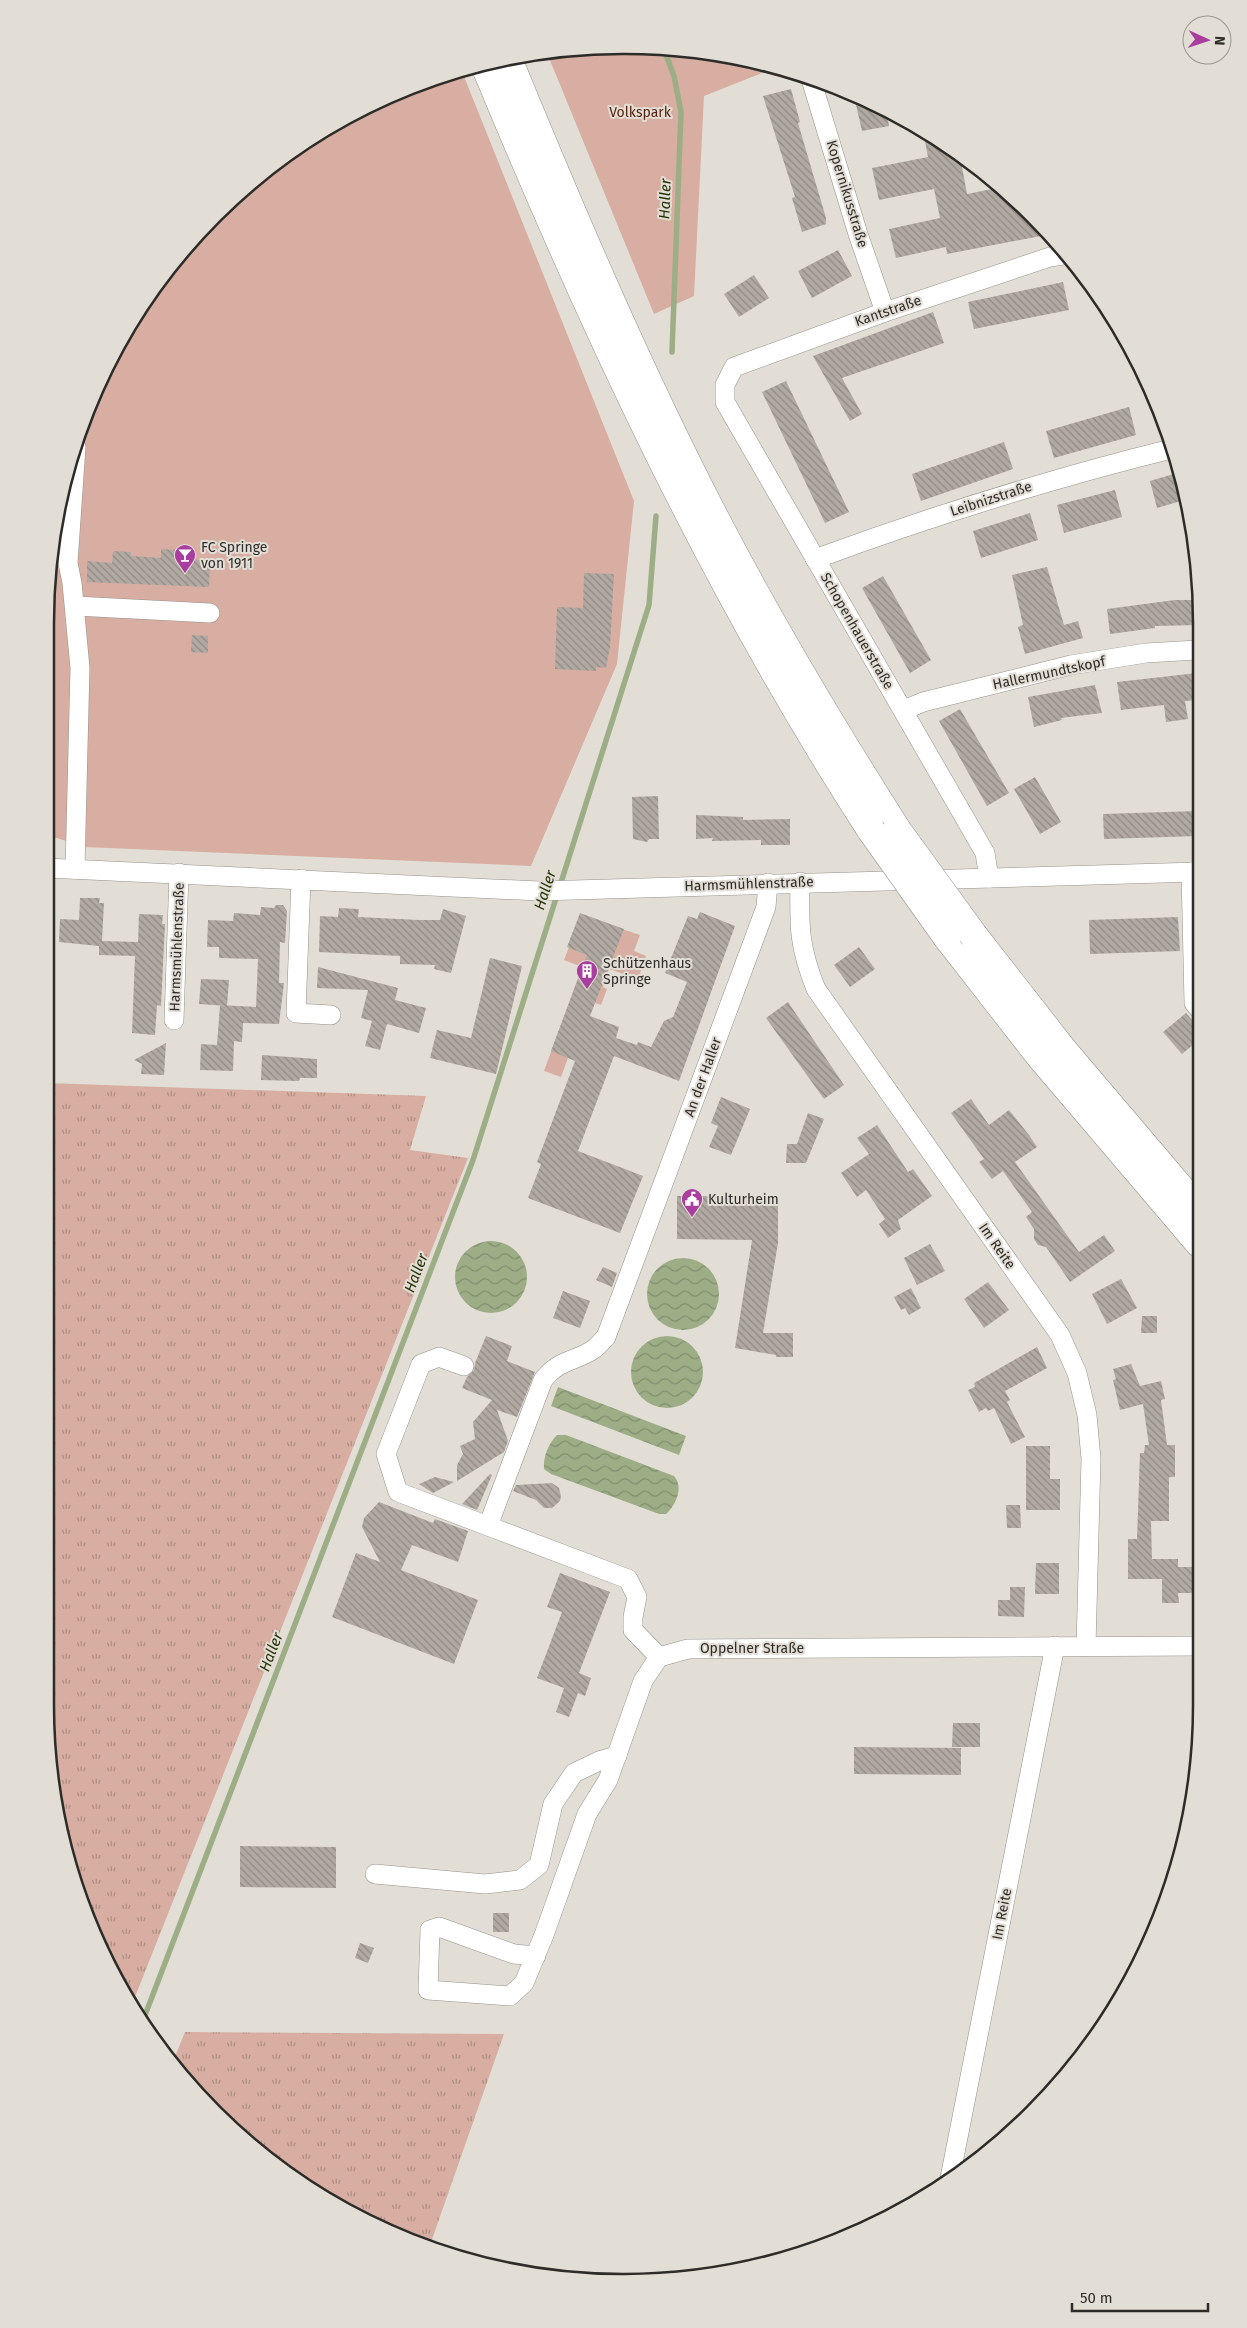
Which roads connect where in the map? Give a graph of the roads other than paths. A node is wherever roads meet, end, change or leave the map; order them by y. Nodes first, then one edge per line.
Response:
1 (511, 65) edge
2 (487, 71) edge
3 (813, 86) edge
4 (1058, 256) edge
5 (884, 312) junction
6 (725, 385) joint
7 (1166, 450) edge
8 (74, 472) edge
9 (815, 559) junction
10 (74, 606) junction
11 (210, 613) dead end
12 (1193, 650) edge
13 (904, 710) junction
14 (54, 868) edge
15 (75, 869) junction
16 (1193, 872) edge
17 (179, 873) junction
18 (989, 878) junction
19 (301, 879) junction
20 (800, 882) junction
21 (768, 883) junction
22 (331, 1015) dead end
23 (174, 1020) dead end
24 (1193, 1203) edge
25 (1193, 1236) edge
26 (464, 1366) dead end
27 (488, 1526) junction
28 (1055, 1646) junction
29 (1086, 1646) junction
30 (1193, 1646) edge
31 (659, 1657) junction
32 (617, 1756) junction
33 (375, 1874) dead end
34 (536, 1956) junction
35 (950, 2171) edge

1 - 24 highway, bridge
2 - 25 highway, bridge
3 - 5 street, Kopernikusstraße
4 - 5 street, Kantstraße
5 - 6 street, Kantstraße
6 - 9 street, Schopenhauerstraße
7 - 9 street, Leibnizstraße
8 - 10 street
9 - 13 street, Schopenhauerstraße
10 - 11 street
10 - 15 street
12 - 13 street, Hallermundtskopf
13 - 18 street, Schopenhauerstraße
14 - 15 street, Harmsmühlenstraße
15 - 17 street, Harmsmühlenstraße
16 - 18 street, Harmsmühlenstraße
17 - 19 street, Harmsmühlenstraße
17 - 23 street, Harmsmühlenstraße
18 - 20 street, Harmsmühlenstraße
19 - 21 street, Harmsmühlenstraße
19 - 22 street
20 - 21 street, Harmsmühlenstraße
20 - 29 street, Im Reite
21 - 27 street, An der Haller
26 - 27 street
27 - 31 street
28 - 29 street, Oppelner Straße
28 - 31 street, Oppelner Straße
28 - 35 street, Im Reite
29 - 30 street, Oppelner Straße
31 - 32 street
32 - 33 street
32 - 34 street
34 - 34 street

